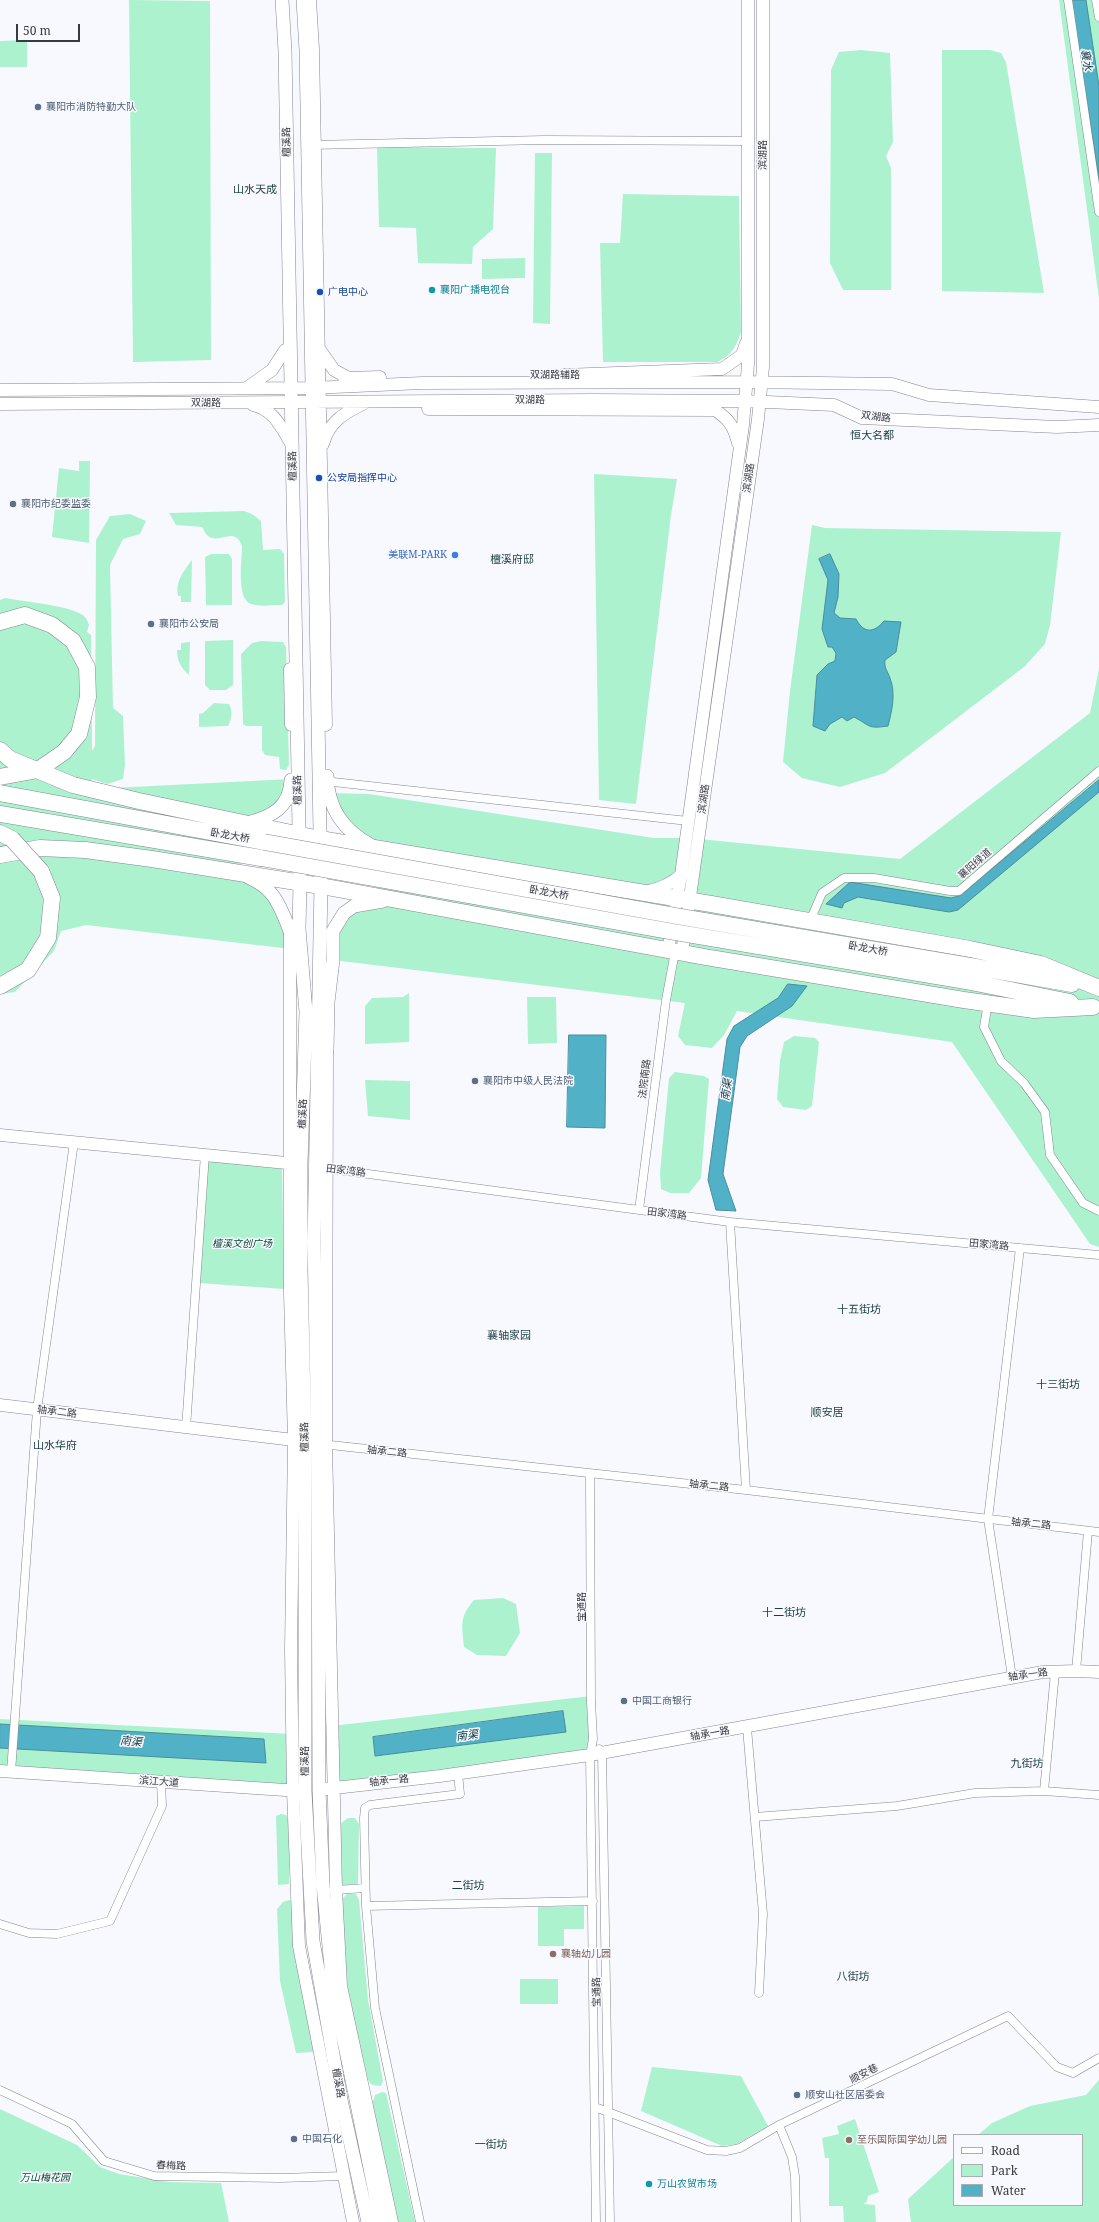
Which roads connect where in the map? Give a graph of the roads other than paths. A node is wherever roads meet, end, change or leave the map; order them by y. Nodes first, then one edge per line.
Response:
1 (276, 0) edge
2 (282, 0) edge
3 (303, 0) edge
4 (310, 0) edge
5 (748, 0) edge
6 (764, 0) edge
7 (1068, 0) edge
8 (1096, 0) edge
9 (1099, 17) edge
10 (748, 140) junction
11 (311, 145) junction
12 (1099, 212) edge
13 (748, 338) junction
14 (319, 348) junction
15 (284, 350) junction
16 (344, 378) junction
17 (746, 382) junction
18 (762, 382) junction
19 (366, 385) junction
20 (247, 388) junction
21 (288, 388) junction
22 (316, 388) junction
23 (0, 390) edge
24 (745, 401) junction
25 (288, 402) junction
26 (316, 402) junction
27 (368, 402) junction
28 (760, 402) junction
29 (238, 403) junction
30 (0, 404) edge
31 (1097, 407) edge
32 (351, 409) junction
33 (1098, 425) edge
34 (289, 440) junction
35 (740, 449) junction
36 (321, 451) junction
37 (0, 622) edge
38 (297, 705) junction
39 (318, 706) junction
40 (291, 725) junction
41 (326, 725) junction
42 (0, 750) edge
43 (1099, 771) edge
44 (0, 778) edge
45 (323, 781) junction
46 (0, 793) edge
47 (0, 814) edge
48 (688, 821) junction
49 (247, 823) junction
50 (0, 833) edge
51 (299, 835) junction
52 (320, 839) junction
53 (378, 850) junction
54 (0, 855) edge
55 (239, 874) junction
56 (687, 877) junction
57 (300, 882) junction
58 (321, 886) junction
59 (641, 892) junction
60 (683, 899) junction
61 (405, 902) junction
62 (720, 905) junction
63 (810, 921) junction
64 (290, 928) junction
65 (675, 952) junction
66 (968, 973) junction
67 (0, 986) edge
68 (1099, 989) edge
69 (305, 1003) junction
70 (988, 1003) junction
71 (1096, 1007) edge
72 (327, 1050) junction
73 (317, 1075) junction
74 (0, 1135) edge
75 (74, 1142) junction
76 (205, 1154) junction
77 (296, 1163) junction
78 (321, 1168) junction
79 (638, 1210) junction
80 (1099, 1212) edge
81 (730, 1222) junction
82 (1020, 1248) junction
83 (1099, 1255) edge
84 (0, 1405) edge
85 (37, 1410) junction
86 (186, 1428) junction
87 (299, 1441) junction
88 (322, 1445) junction
89 (590, 1474) junction
90 (746, 1490) junction
91 (988, 1519) junction
92 (1088, 1531) junction
93 (1099, 1532) edge
94 (1076, 1670) junction
95 (1055, 1672) junction
96 (1099, 1672) edge
97 (1012, 1677) junction
98 (746, 1728) junction
99 (596, 1754) junction
100 (8, 1770) edge
101 (458, 1774) junction
102 (161, 1782) junction
103 (333, 1787) junction
104 (319, 1790) junction
105 (299, 1791) junction
106 (1044, 1791) junction
107 (1099, 1795) edge
108 (755, 1817) junction
109 (365, 1888) junction
110 (336, 1890) junction
111 (297, 1894) junction
112 (593, 1901) junction
113 (366, 1906) junction
114 (0, 1924) edge
115 (326, 1937) junction
116 (313, 1942) junction
117 (759, 1993) dead end
118 (340, 1999) junction
119 (1099, 2058) edge
120 (329, 2067) junction
121 (0, 2090) edge
122 (595, 2107) junction
123 (608, 2112) junction
124 (779, 2125) junction
125 (367, 2160) junction
126 (342, 2162) junction
127 (344, 2176) junction
128 (383, 2213) edge
129 (353, 2222) edge
130 (368, 2222) edge
131 (392, 2222) edge
132 (420, 2222) edge
133 (596, 2222) edge
134 (610, 2222) edge
135 (796, 2222) edge

1 - 15 street
2 - 21 main road, 檀溪路
3 - 11 main road, 檀溪路
4 - 11 street
5 - 10 street, 滨湖路
6 - 18 street, 滨湖路
7 - 12 street
8 - 9 street
10 - 11 street
10 - 13 street, 滨湖路
11 - 14 street
11 - 22 main road, 檀溪路
13 - 16 street, 双湖路辅路
13 - 17 street, 滨湖路
14 - 16 street
14 - 22 street
15 - 20 street
15 - 21 street
16 - 19 street
17 - 18 street, 双湖路
17 - 19 street, 双湖路
17 - 24 street, 滨湖路
18 - 28 street, 滨湖路
18 - 31 street, 双湖路
19 - 22 street, 双湖路
20 - 21 street, 双湖路
20 - 23 street, 双湖路
21 - 22 street, 双湖路
21 - 25 main road, 檀溪路
22 - 26 main road, 檀溪路
24 - 27 street, 双湖路
24 - 28 street, 双湖路
24 - 35 street, 滨湖路
25 - 26 street, 双湖路
25 - 29 street, 双湖路
25 - 34 main road, 檀溪路
26 - 27 street, 双湖路
26 - 36 street
26 - 39 main road, 檀溪路
27 - 32 street
28 - 33 street, 双湖路
28 - 56 street, 滨湖路
29 - 30 street, 双湖路
29 - 34 street
32 - 35 street
32 - 36 street
34 - 38 main road, 檀溪路
34 - 40 street
35 - 48 street, 滨湖路
36 - 41 street
37 - 44 highway
38 - 40 main road
38 - 51 main road, 檀溪路
39 - 41 main road
39 - 45 main road, 檀溪路
40 - 49 main road
41 - 45 main road
42 - 49 highway
43 - 63 street, 襄阳绿道
45 - 48 street
45 - 52 main road, 檀溪路
45 - 53 main road
46 - 66 highway, 卧龙大桥, bridge
47 - 66 highway, 卧龙大桥, bridge
48 - 56 street, 滨湖路
49 - 51 highway
50 - 67 highway, bridge
51 - 52 highway
51 - 57 main road, 檀溪路
52 - 53 highway
52 - 58 main road, 檀溪路
53 - 59 highway
54 - 55 highway
55 - 57 highway
55 - 64 main road
56 - 59 street
56 - 60 street, 滨湖路
56 - 62 street
57 - 58 highway
57 - 69 main road, 檀溪路
58 - 61 highway
58 - 73 main road, 檀溪路
59 - 60 highway
60 - 62 highway
60 - 65 street, 滨湖路
61 - 65 highway
61 - 72 main road
62 - 63 highway
63 - 68 highway
64 - 69 main road
64 - 77 street
65 - 70 highway
65 - 79 street, 法院南路
66 - 68 highway, 卧龙大桥
66 - 71 highway, 卧龙大桥
69 - 77 main road, 檀溪路
70 - 71 highway
70 - 80 street
72 - 73 main road
72 - 78 street
73 - 78 main road, 檀溪路
74 - 75 street
75 - 76 street
75 - 85 street
76 - 77 street
76 - 86 street
77 - 87 main road, 檀溪路
78 - 79 street, 田家湾路
78 - 88 main road, 檀溪路
79 - 81 street, 田家湾路
81 - 82 street, 田家湾路
81 - 90 street
82 - 83 street, 田家湾路
82 - 91 street
84 - 85 street, 轴承二路
85 - 86 street, 轴承二路
85 - 100 street
86 - 87 street, 轴承二路
87 - 105 main road, 檀溪路
88 - 89 street, 轴承二路
88 - 103 street
88 - 104 main road, 檀溪路
89 - 90 street, 轴承二路
89 - 99 street, 宝通路
90 - 91 street, 轴承二路
91 - 92 street, 轴承二路
91 - 97 street
92 - 93 street, 轴承二路
92 - 94 street
94 - 95 street, 轴承一路
94 - 96 street, 轴承一路
95 - 97 street, 轴承一路
95 - 106 street
97 - 98 street, 轴承一路
98 - 99 street, 轴承一路
98 - 108 street
99 - 101 street, 轴承一路
99 - 112 street, 宝通路
99 - 123 street, 宝通路
100 - 102 street, 滨江大道
101 - 103 street, 轴承一路
101 - 109 street
102 - 105 street, 滨江大道
102 - 114 street
103 - 104 street, 轴承一路
103 - 110 street
104 - 105 street, 滨江大道
104 - 115 main road, 檀溪路
105 - 111 street
105 - 116 main road, 檀溪路
106 - 107 street
106 - 108 street
108 - 117 street
109 - 110 street
109 - 113 street
110 - 115 street
110 - 118 street
111 - 116 street
111 - 120 street
112 - 113 street
112 - 122 street, 宝通路
113 - 132 street
115 - 118 main road, 檀溪路
116 - 120 main road, 檀溪路
118 - 125 main road, 檀溪路
119 - 124 street, 顺安巷
120 - 125 main road, 檀溪路
120 - 126 street
121 - 127 street, 春梅路
122 - 123 street, 顺安巷
122 - 133 street, 宝通路
123 - 124 street, 顺安巷
123 - 134 street, 宝通路
124 - 135 street
125 - 126 street
125 - 128 main road, 檀溪路
125 - 130 main road, 檀溪路
126 - 127 street
127 - 129 street
128 - 131 street

